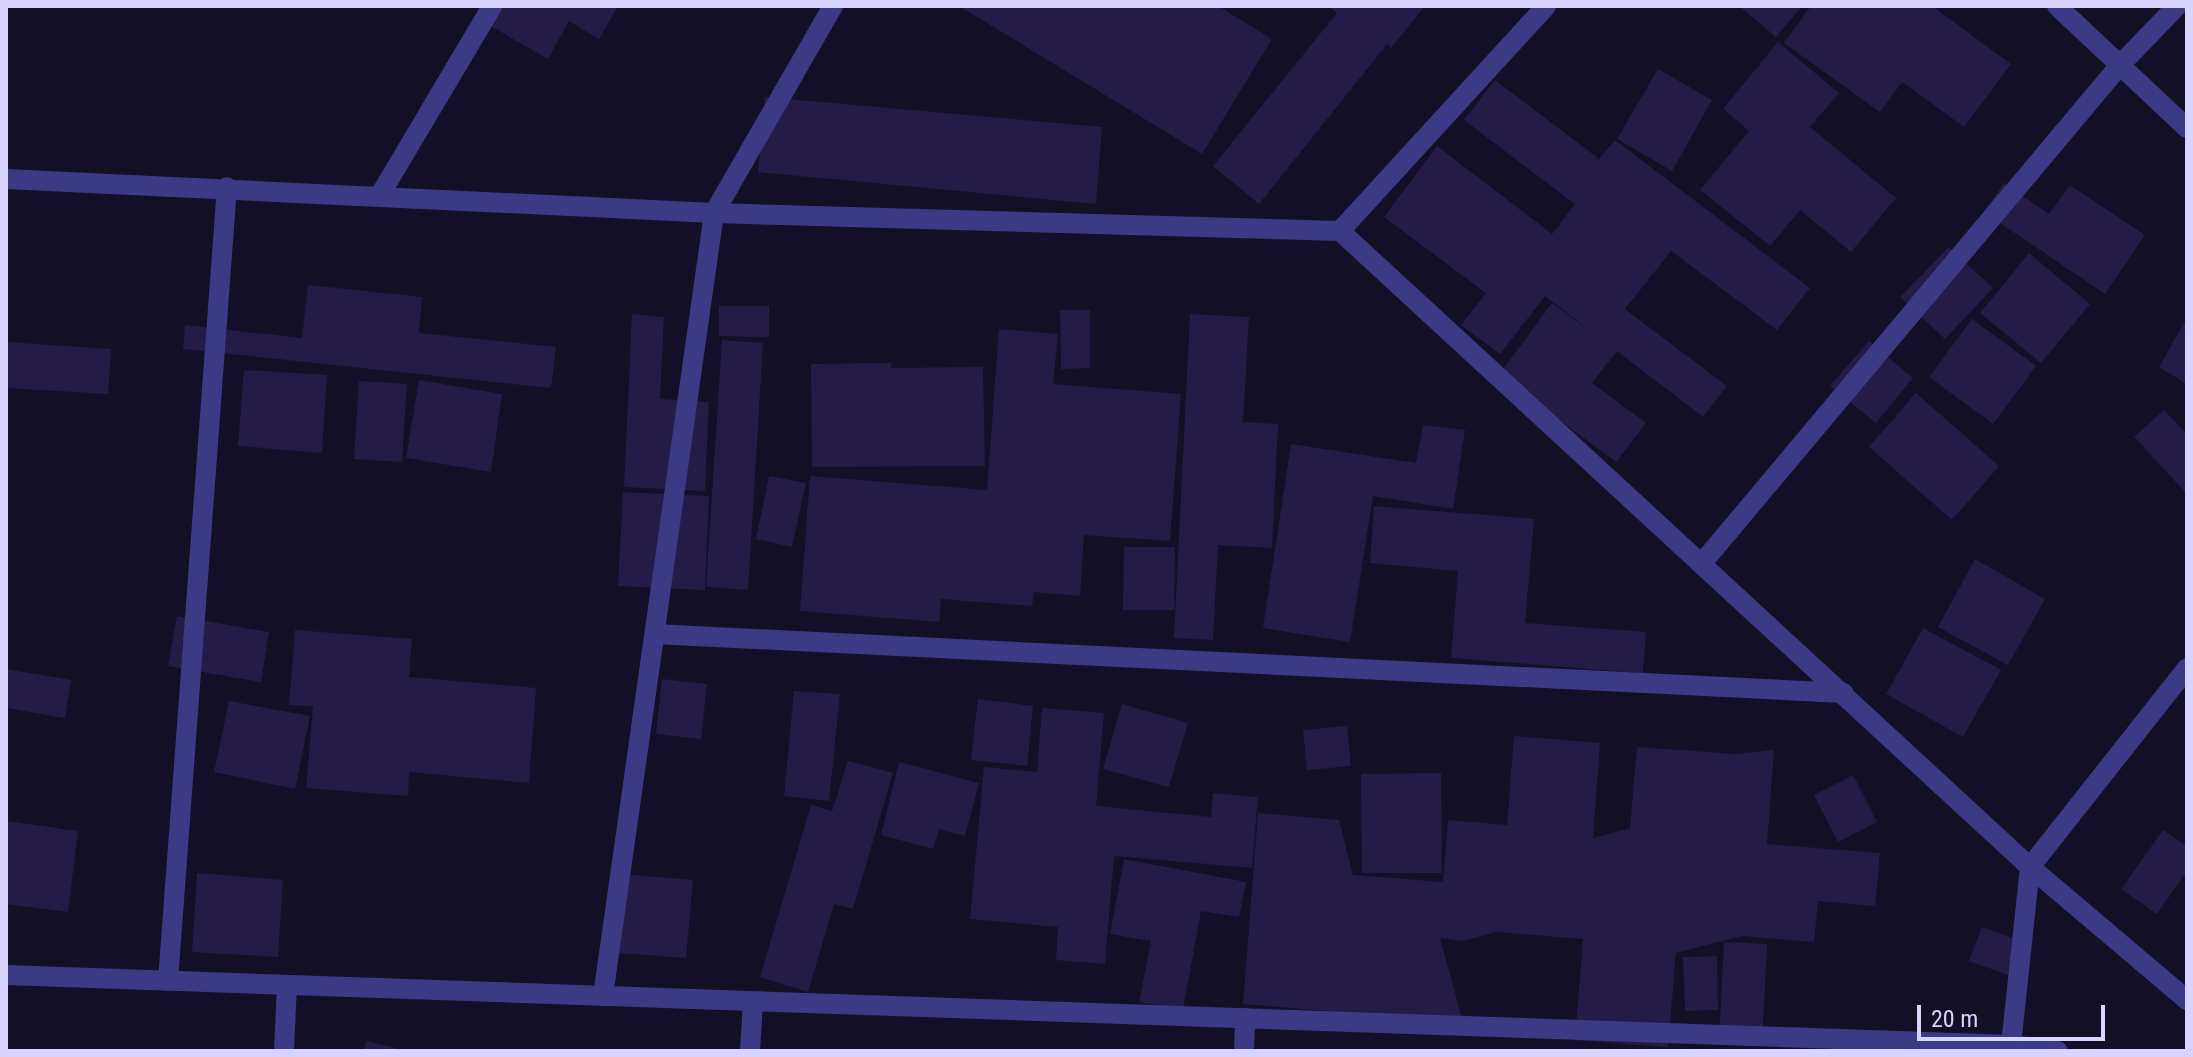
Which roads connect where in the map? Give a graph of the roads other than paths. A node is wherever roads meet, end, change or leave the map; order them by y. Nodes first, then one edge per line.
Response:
1 (492, 6) edge
2 (833, 6) edge
3 (1546, 6) edge
4 (2057, 6) edge
5 (2177, 6) edge
6 (2120, 65) junction
7 (2187, 128) edge
8 (6, 179) edge
9 (227, 187) junction
10 (380, 195) junction
11 (714, 213) junction
12 (1340, 231) junction
13 (1703, 562) junction
14 (655, 634) junction
15 (2187, 668) edge
16 (1844, 693) junction
17 (2030, 867) junction
18 (6, 975) edge
19 (168, 981) junction
20 (287, 985) junction
21 (603, 996) junction
22 (2187, 1000) edge
23 (753, 1002) junction
24 (1245, 1018) junction
25 (1670, 1042) edge
26 (2011, 1045) junction
27 (284, 1051) edge
28 (750, 1051) edge
29 (1244, 1051) edge
30 (2058, 1051) edge

1 - 10 street
2 - 11 street
3 - 12 street
4 - 6 street
5 - 6 street
6 - 7 street
6 - 13 street
8 - 9 street
9 - 10 street
9 - 19 street
10 - 11 street
11 - 12 street
11 - 14 street
12 - 13 street
13 - 16 street
14 - 16 street
14 - 21 street
15 - 17 street
16 - 17 street
17 - 22 street
17 - 26 street
18 - 19 street
19 - 20 street
20 - 21 street
20 - 27 street
21 - 23 street
23 - 24 street
23 - 28 street
24 - 25 street
24 - 29 street
25 - 26 street
26 - 30 street

